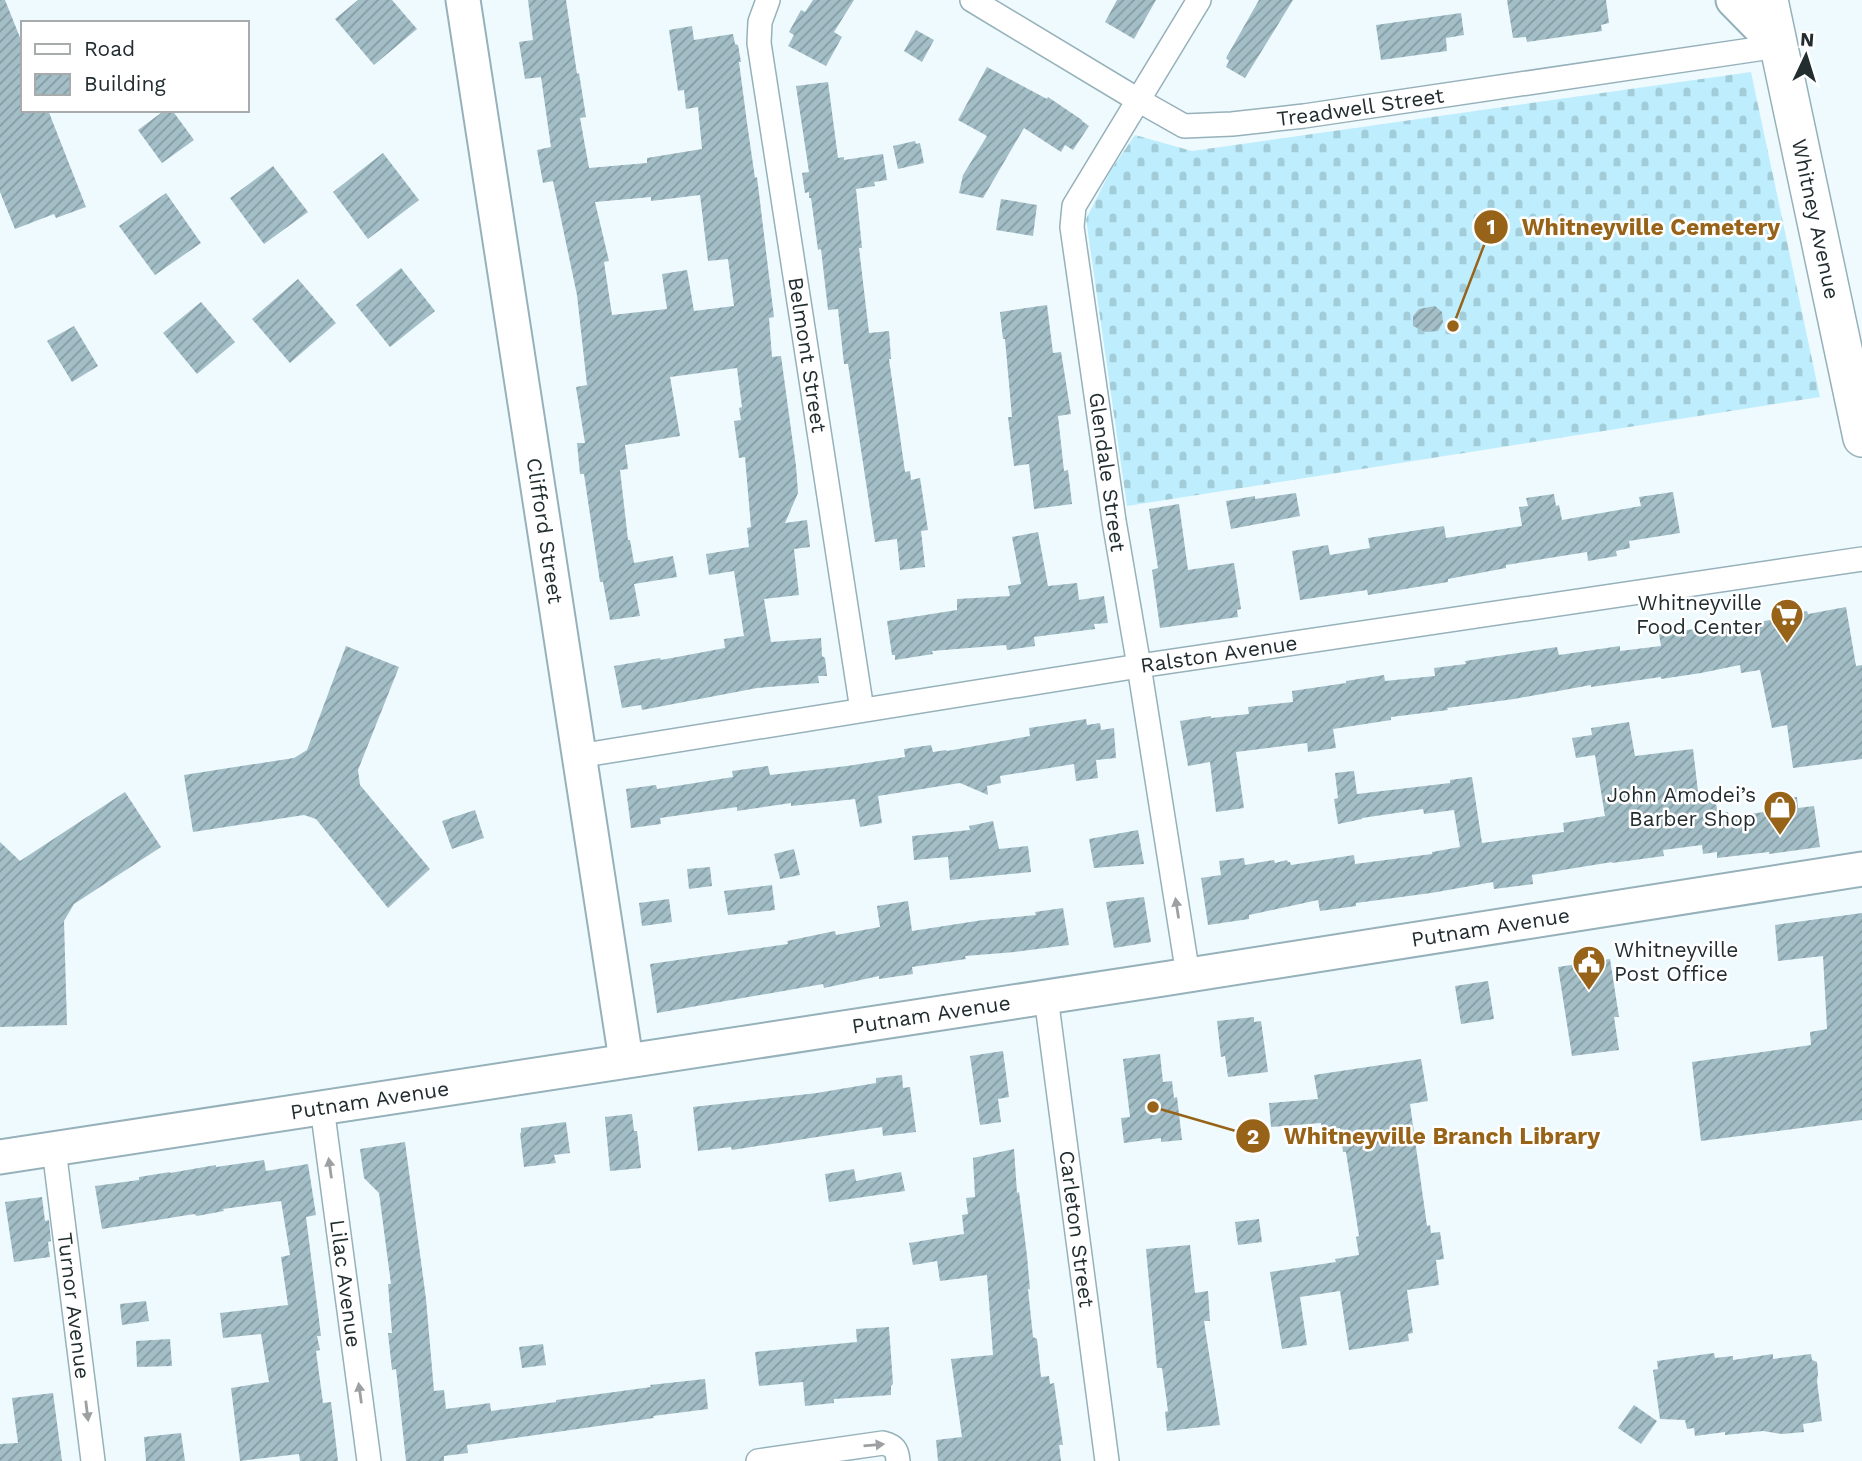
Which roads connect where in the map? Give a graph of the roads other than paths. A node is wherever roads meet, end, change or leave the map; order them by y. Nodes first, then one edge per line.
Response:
1 (463, 0) edge
2 (768, 0) edge
3 (972, 0) edge
4 (1199, 0) edge
5 (1733, 0) edge
6 (1769, 0) edge
7 (1778, 46) junction
8 (1138, 100) junction
9 (1862, 438) edge
10 (1862, 559) edge
11 (1139, 666) junction
12 (862, 710) junction
13 (578, 756) junction
14 (1862, 869) edge
15 (1188, 975) junction
16 (1046, 997) junction
17 (626, 1060) junction
18 (322, 1107) junction
19 (54, 1149) junction
20 (0, 1157) edge
21 (93, 1461) edge
22 (369, 1461) edge
23 (758, 1461) edge
24 (898, 1461) edge
25 (1107, 1461) edge

1 - 13 main road, Clifford Street
2 - 12 street, Belmont Street
3 - 8 street, Treadwell Street
4 - 8 street, Glendale Street
5 - 7 main road
6 - 7 main road, Whitney Avenue
7 - 8 street, Treadwell Street
7 - 9 main road, Whitney Avenue
8 - 11 street, Glendale Street
10 - 11 street, Ralston Avenue
11 - 12 street, Ralston Avenue
15 -> 11 street, Glendale Street
12 - 13 street, Ralston Avenue
13 - 17 main road, Clifford Street
14 - 15 main road, Putnam Avenue
15 - 16 main road, Putnam Avenue
16 - 17 main road, Putnam Avenue
16 - 25 street, Carleton Street
17 - 18 main road, Putnam Avenue
18 - 19 main road, Putnam Avenue
22 -> 18 street, Lilac Avenue
19 - 20 main road, Putnam Avenue
19 -> 21 street, Turnor Avenue
23 -> 24 street

